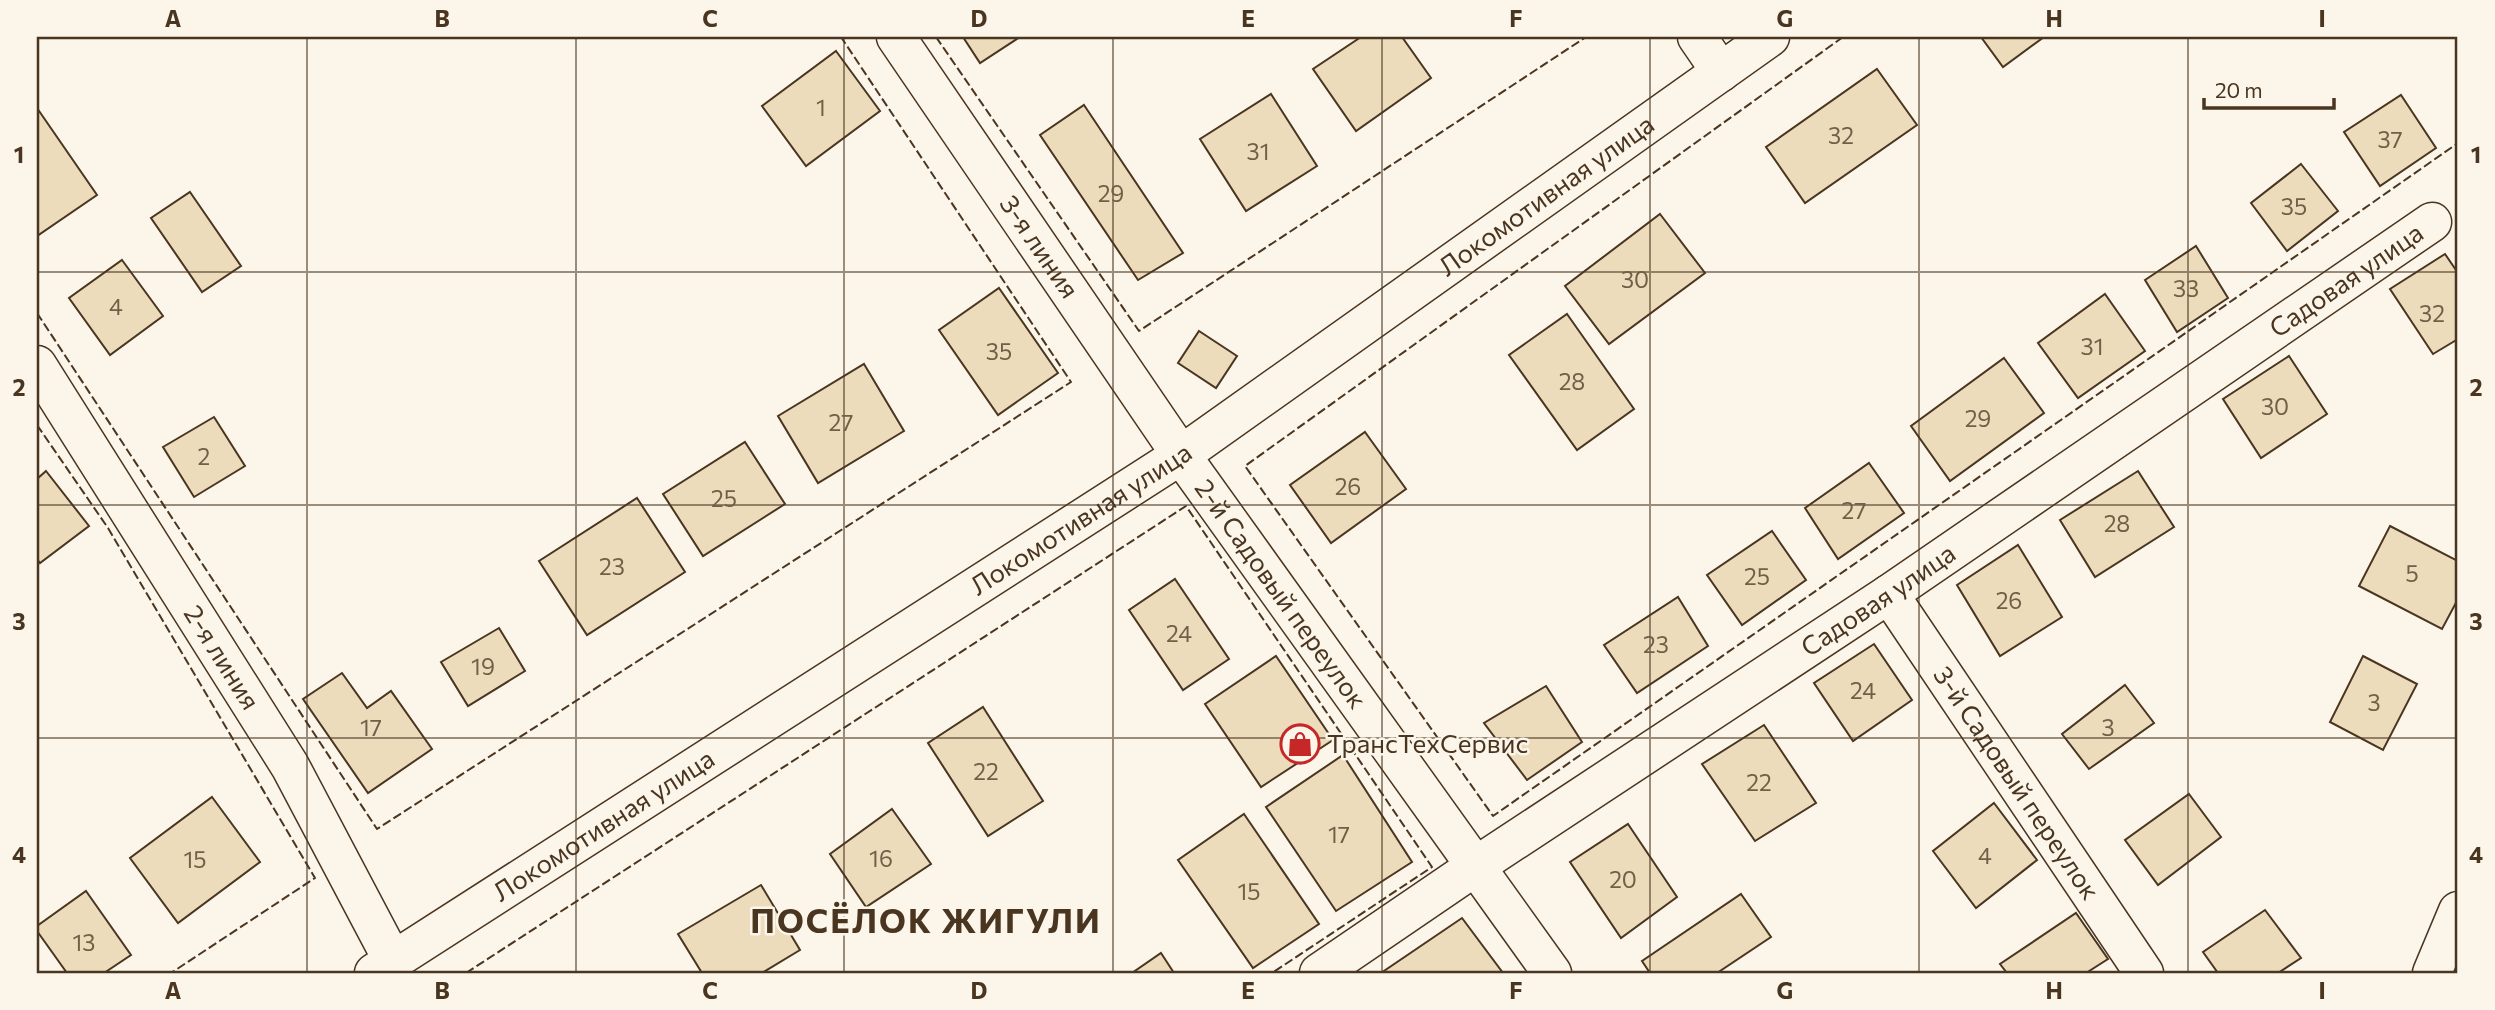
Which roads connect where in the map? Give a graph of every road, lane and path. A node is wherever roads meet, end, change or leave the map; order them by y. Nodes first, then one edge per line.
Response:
1 (896, 37) edge
2 (1697, 37) edge
3 (1770, 37) edge
4 (1721, 72) junction
5 (2432, 222) dead end
6 (37, 365) edge
7 (1181, 455) junction
8 (1889, 594) junction
9 (1476, 866) junction
10 (2458, 911) edge
11 (384, 967) edge
12 (1319, 973) edge
13 (1552, 973) edge
14 (2144, 973) edge
15 (2432, 973) edge

1 - 7 street, 3-я линия
2 - 4 street
3 - 4 street, Локомотивная улица
4 - 7 street, Локомотивная улица
5 - 8 street, Садовая улица
6 - 11 street, 2-я линия
7 - 9 street, 2-й Садовый переулок
7 - 11 street, Локомотивная улица
8 - 9 street, Садовая улица
8 - 14 street, 3-й Садовый переулок
9 - 12 street, Садовая улица
9 - 13 street, 2-й Садовый переулок
10 - 15 street

